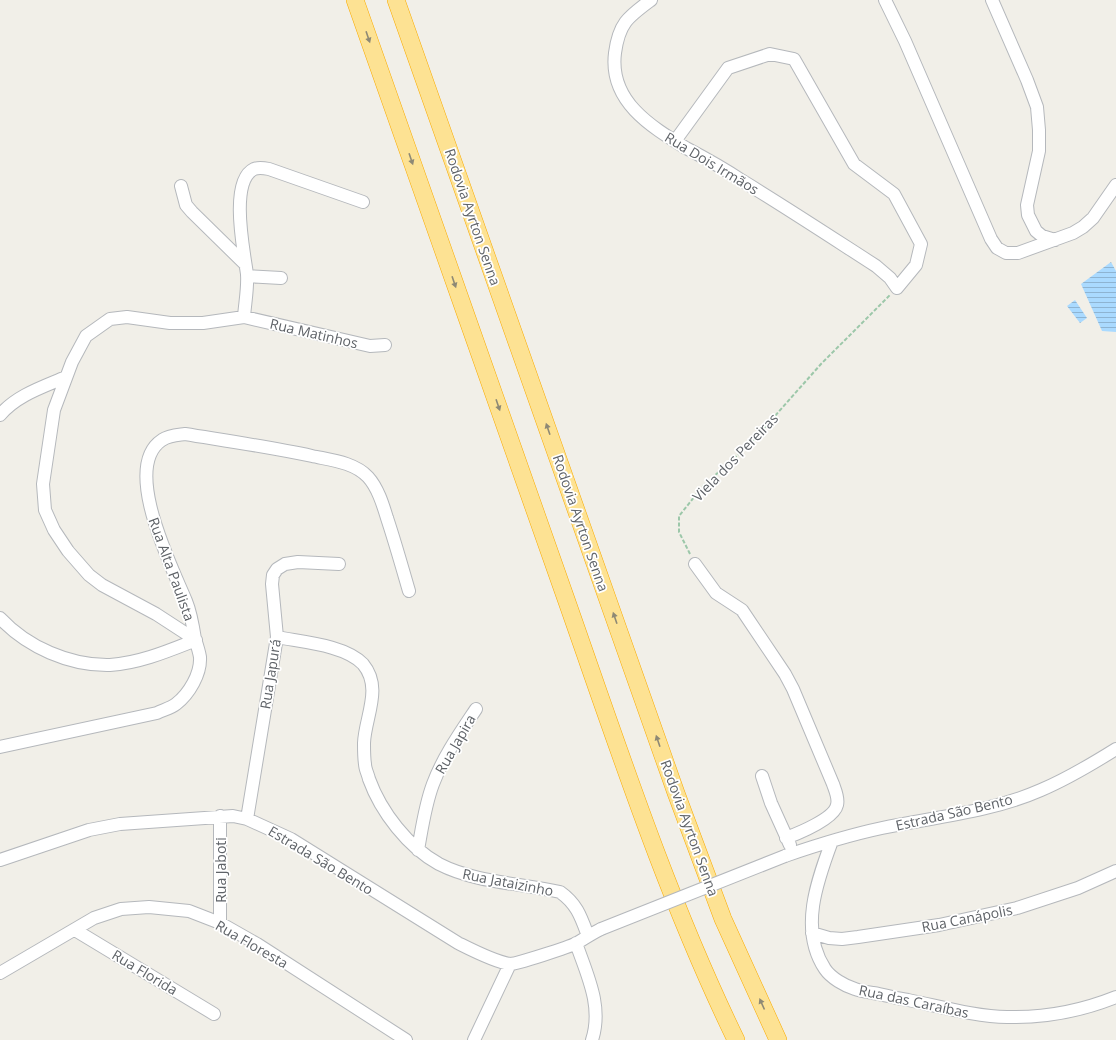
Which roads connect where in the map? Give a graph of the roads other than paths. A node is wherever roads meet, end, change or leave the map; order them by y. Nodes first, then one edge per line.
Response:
1 (356, 0) edge
2 (396, 0) edge
3 (651, 0) edge
4 (885, 0) edge
5 (992, 0) edge
6 (674, 141) junction
7 (1116, 185) edge
8 (181, 186) dead end
9 (363, 202) dead end
10 (1055, 240) junction
11 (246, 270) junction
12 (281, 278) dead end
13 (244, 317) junction
14 (385, 345) dead end
15 (66, 377) junction
16 (0, 415) edge
17 (339, 564) dead end
18 (695, 564) road end
19 (409, 591) dead end
20 (0, 618) edge
21 (277, 637) junction
22 (196, 640) junction
23 (476, 709) dead end
24 (0, 747) edge
25 (1116, 749) edge
26 (762, 776) dead end
27 (220, 816) junction
28 (247, 819) junction
29 (786, 838) junction
30 (832, 841) junction
31 (418, 850) junction
32 (789, 854) junction
33 (0, 860) edge
34 (1116, 871) edge
35 (220, 923) junction
36 (76, 930) junction
37 (812, 933) junction
38 (588, 936) junction
39 (576, 943) junction
40 (510, 964) junction
41 (0, 973) edge
42 (1116, 997) edge
43 (214, 1014) dead end
44 (406, 1040) edge
45 (474, 1040) edge
46 (592, 1040) edge
47 (736, 1040) edge
48 (778, 1040) edge

1 -> 47 highway
48 -> 2 highway, Rodovia Ayrton Senna
3 - 6 street, Rua Dois Irmãos
4 - 10 street
5 - 10 street
6 - 6 street, Rua Dois Irmãos
7 - 10 street
8 - 11 street
9 - 11 street
11 - 12 street
11 - 13 street
13 - 14 street, Rua Matinhos
13 - 15 street
15 - 16 street
15 - 22 street
17 - 21 street, Rua Japurá
18 - 29 street
19 - 22 street, Rua Alta Paulista
20 - 22 street
21 - 28 street, Rua Japurá
21 - 31 street, Rua Jataizinho
22 - 24 street, Rua Alta Paulista
23 - 31 street, Rua Japira
25 - 30 street, Estrada São Bento
26 - 29 street
27 - 28 street, Estrada São Bento
27 - 33 street, Estrada São Bento
27 - 35 street, Rua Jaboti
28 - 40 street, Estrada São Bento
29 - 32 street
30 - 32 street, Estrada São Bento
30 - 37 street, Rua das Caraíbas
31 - 38 street, Rua Jataizinho
32 - 38 street, Estrada São Bento, bridge
34 - 37 street, Rua Canápolis
35 - 36 street, Rua Floresta
35 - 44 street, Rua Floresta
36 - 41 street, Rua Floresta
36 - 43 street, Rua Florida
37 - 42 street, Rua das Caraíbas
38 - 39 street
39 - 40 street
39 - 46 street
40 - 45 street

